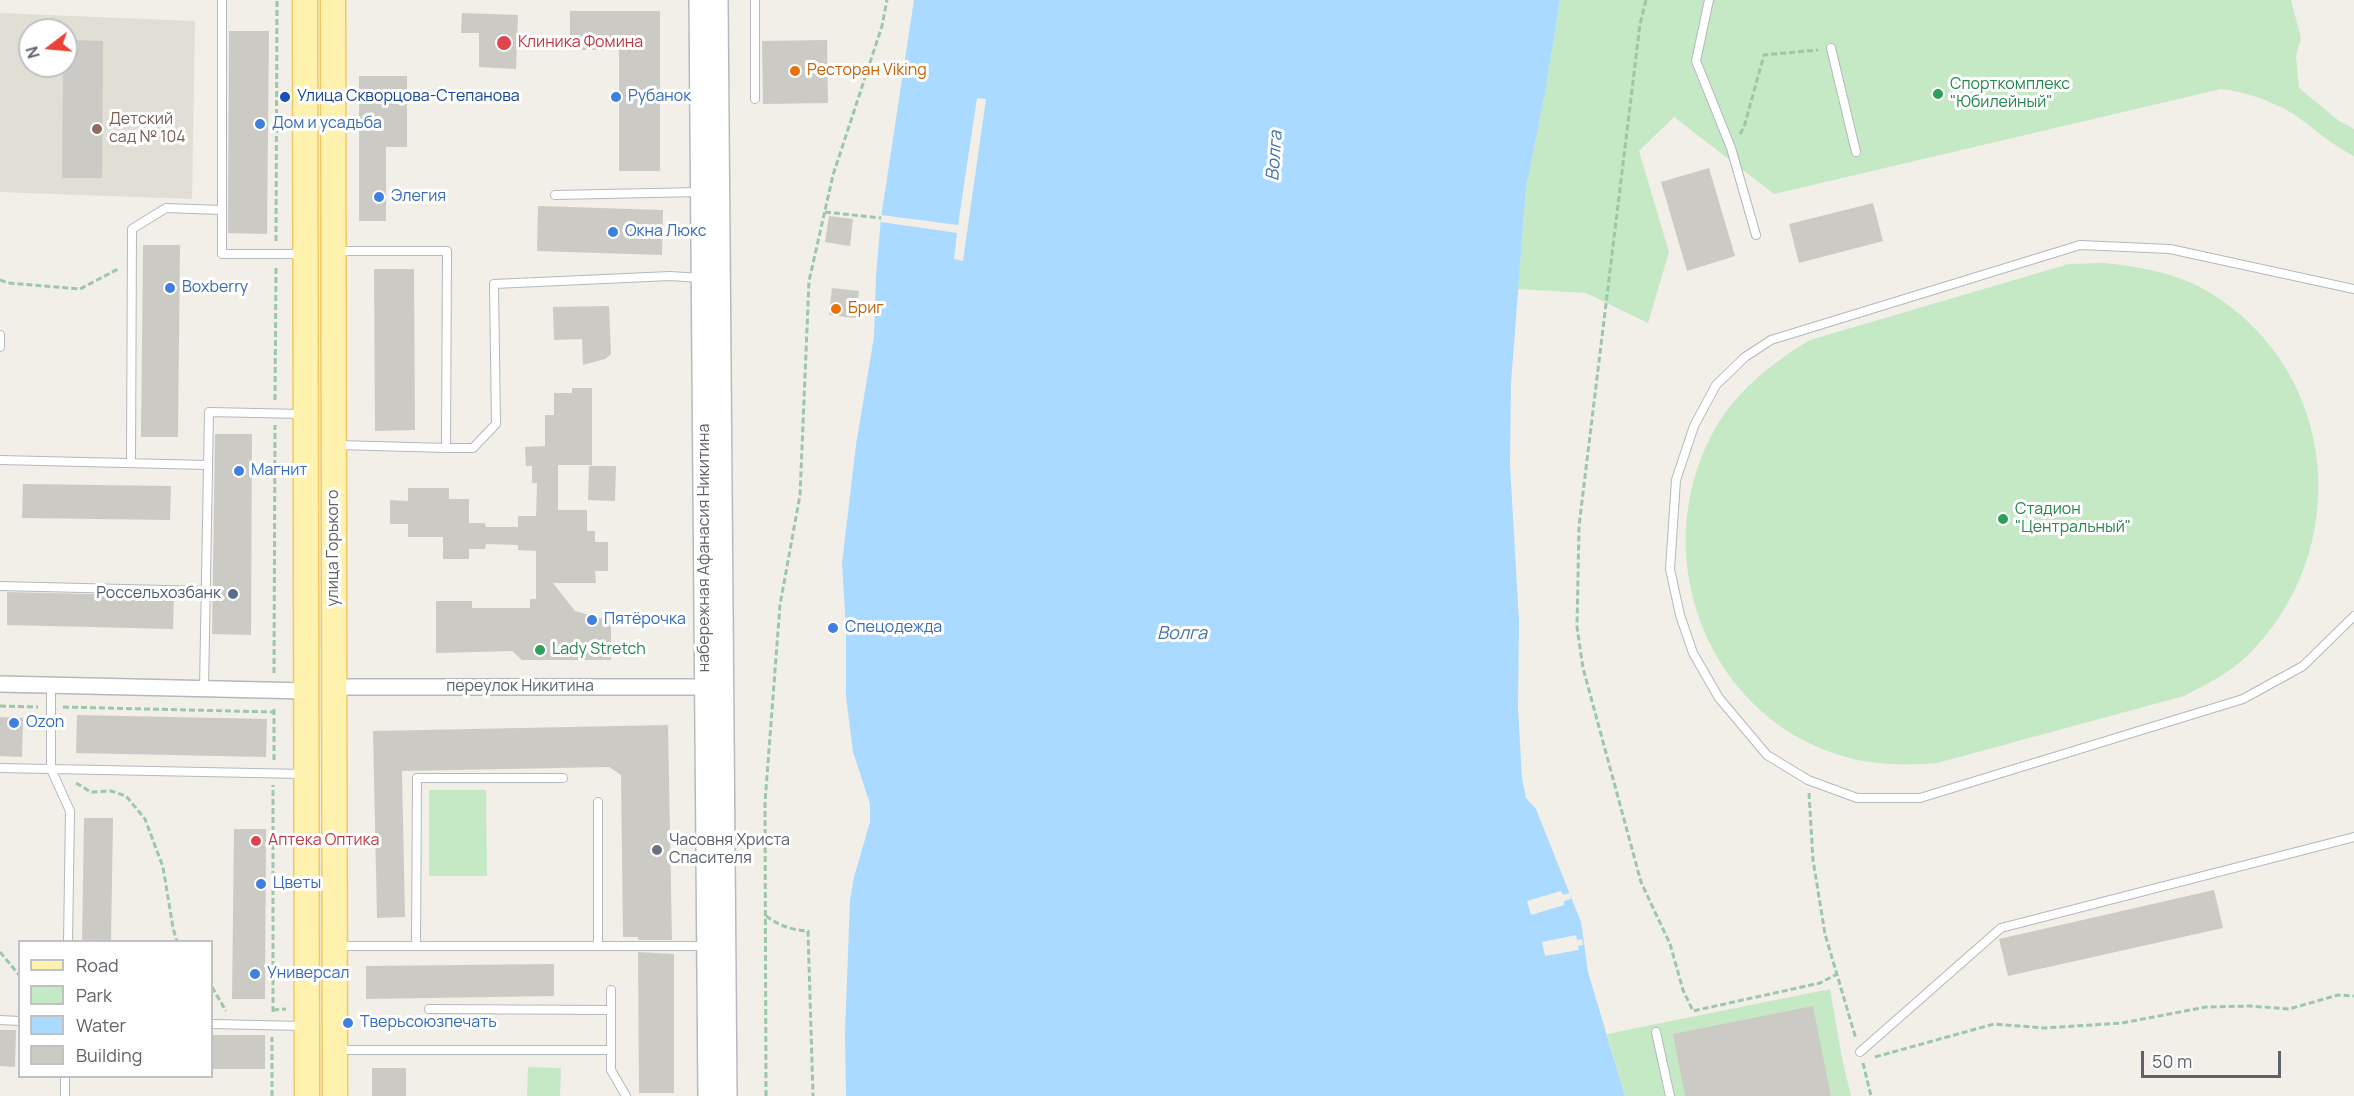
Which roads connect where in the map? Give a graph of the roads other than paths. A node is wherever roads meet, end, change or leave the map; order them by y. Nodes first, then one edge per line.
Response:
1 (222, 0) edge
2 (305, 0) edge
3 (333, 0) edge
4 (700, 0) edge
5 (717, 0) edge
6 (755, 0) edge
7 (1709, 0) edge
8 (1831, 48) road end
9 (755, 99) dead end
10 (1856, 152) dead end
11 (701, 192) junction
12 (555, 195) dead end
13 (221, 210) junction
14 (1756, 235) dead end
15 (334, 250) junction
16 (306, 254) junction
17 (702, 279) junction
18 (2354, 289) edge
19 (0, 335) edge
20 (0, 347) edge
21 (306, 414) junction
22 (334, 445) junction
23 (446, 448) junction
24 (0, 460) edge
25 (131, 463) junction
26 (208, 465) junction
27 (0, 586) edge
28 (206, 591) junction
29 (2354, 616) edge
30 (0, 684) edge
31 (51, 685) junction
32 (334, 687) junction
33 (706, 687) junction
34 (204, 688) junction
35 (307, 691) junction
36 (0, 768) edge
37 (51, 769) junction
38 (306, 774) junction
39 (563, 778) dead end
40 (598, 801) dead end
41 (2354, 837) edge
42 (68, 940) edge
43 (335, 946) junction
44 (417, 946) junction
45 (598, 946) junction
46 (708, 946) junction
47 (611, 990) dead end
48 (429, 1009) dead end
49 (611, 1010) junction
50 (0, 1020) edge
51 (18, 1020) edge
52 (213, 1024) edge
53 (307, 1026) junction
54 (1656, 1032) dead end
55 (335, 1050) junction
56 (611, 1050) junction
57 (1860, 1052) dead end
58 (65, 1078) edge
59 (65, 1096) edge
60 (307, 1096) edge
61 (335, 1096) edge
62 (626, 1096) edge
63 (709, 1096) edge
64 (726, 1096) edge
65 (1670, 1096) edge

1 - 13 lane
2 - 16 main road, улица Горького
3 - 15 main road, улица Горького
4 - 11 main road, набережная Афанасия Никитина
5 - 64 main road, набережная Афанасия Никитина
6 - 9 lane
7 - 14 lane
8 - 10 lane
11 - 12 lane
11 - 17 main road, набережная Афанасия Никитина
13 - 16 lane
13 - 25 lane
15 - 22 main road, улица Горького
15 - 23 lane
16 - 21 main road, улица Горького
17 - 23 lane
17 - 33 main road, набережная Афанасия Никитина
18 - 29 lane
19 - 20 lane
21 - 26 lane
21 - 35 main road, улица Горького
22 - 23 lane
22 - 32 main road, улица Горького
24 - 25 lane
25 - 26 lane
26 - 28 lane
27 - 28 lane
28 - 34 lane
30 - 31 street
31 - 34 street
31 - 37 lane
32 - 33 street, переулок Никитина
32 - 43 main road, улица Горького
33 - 46 main road, набережная Афанасия Никитина
34 - 35 street
35 - 38 main road, улица Горького
36 - 37 lane
37 - 38 lane
37 - 42 lane
38 - 53 main road, улица Горького
39 - 44 lane
40 - 45 lane
41 - 57 lane
43 - 44 lane
43 - 55 main road, улица Горького
44 - 45 lane
45 - 46 lane
46 - 63 main road, набережная Афанасия Никитина
47 - 49 lane
48 - 49 lane
49 - 56 lane
50 - 51 lane
52 - 53 lane
53 - 60 main road, улица Горького
54 - 65 lane
55 - 56 lane
55 - 61 main road, улица Горького
56 - 62 lane
58 - 59 lane

